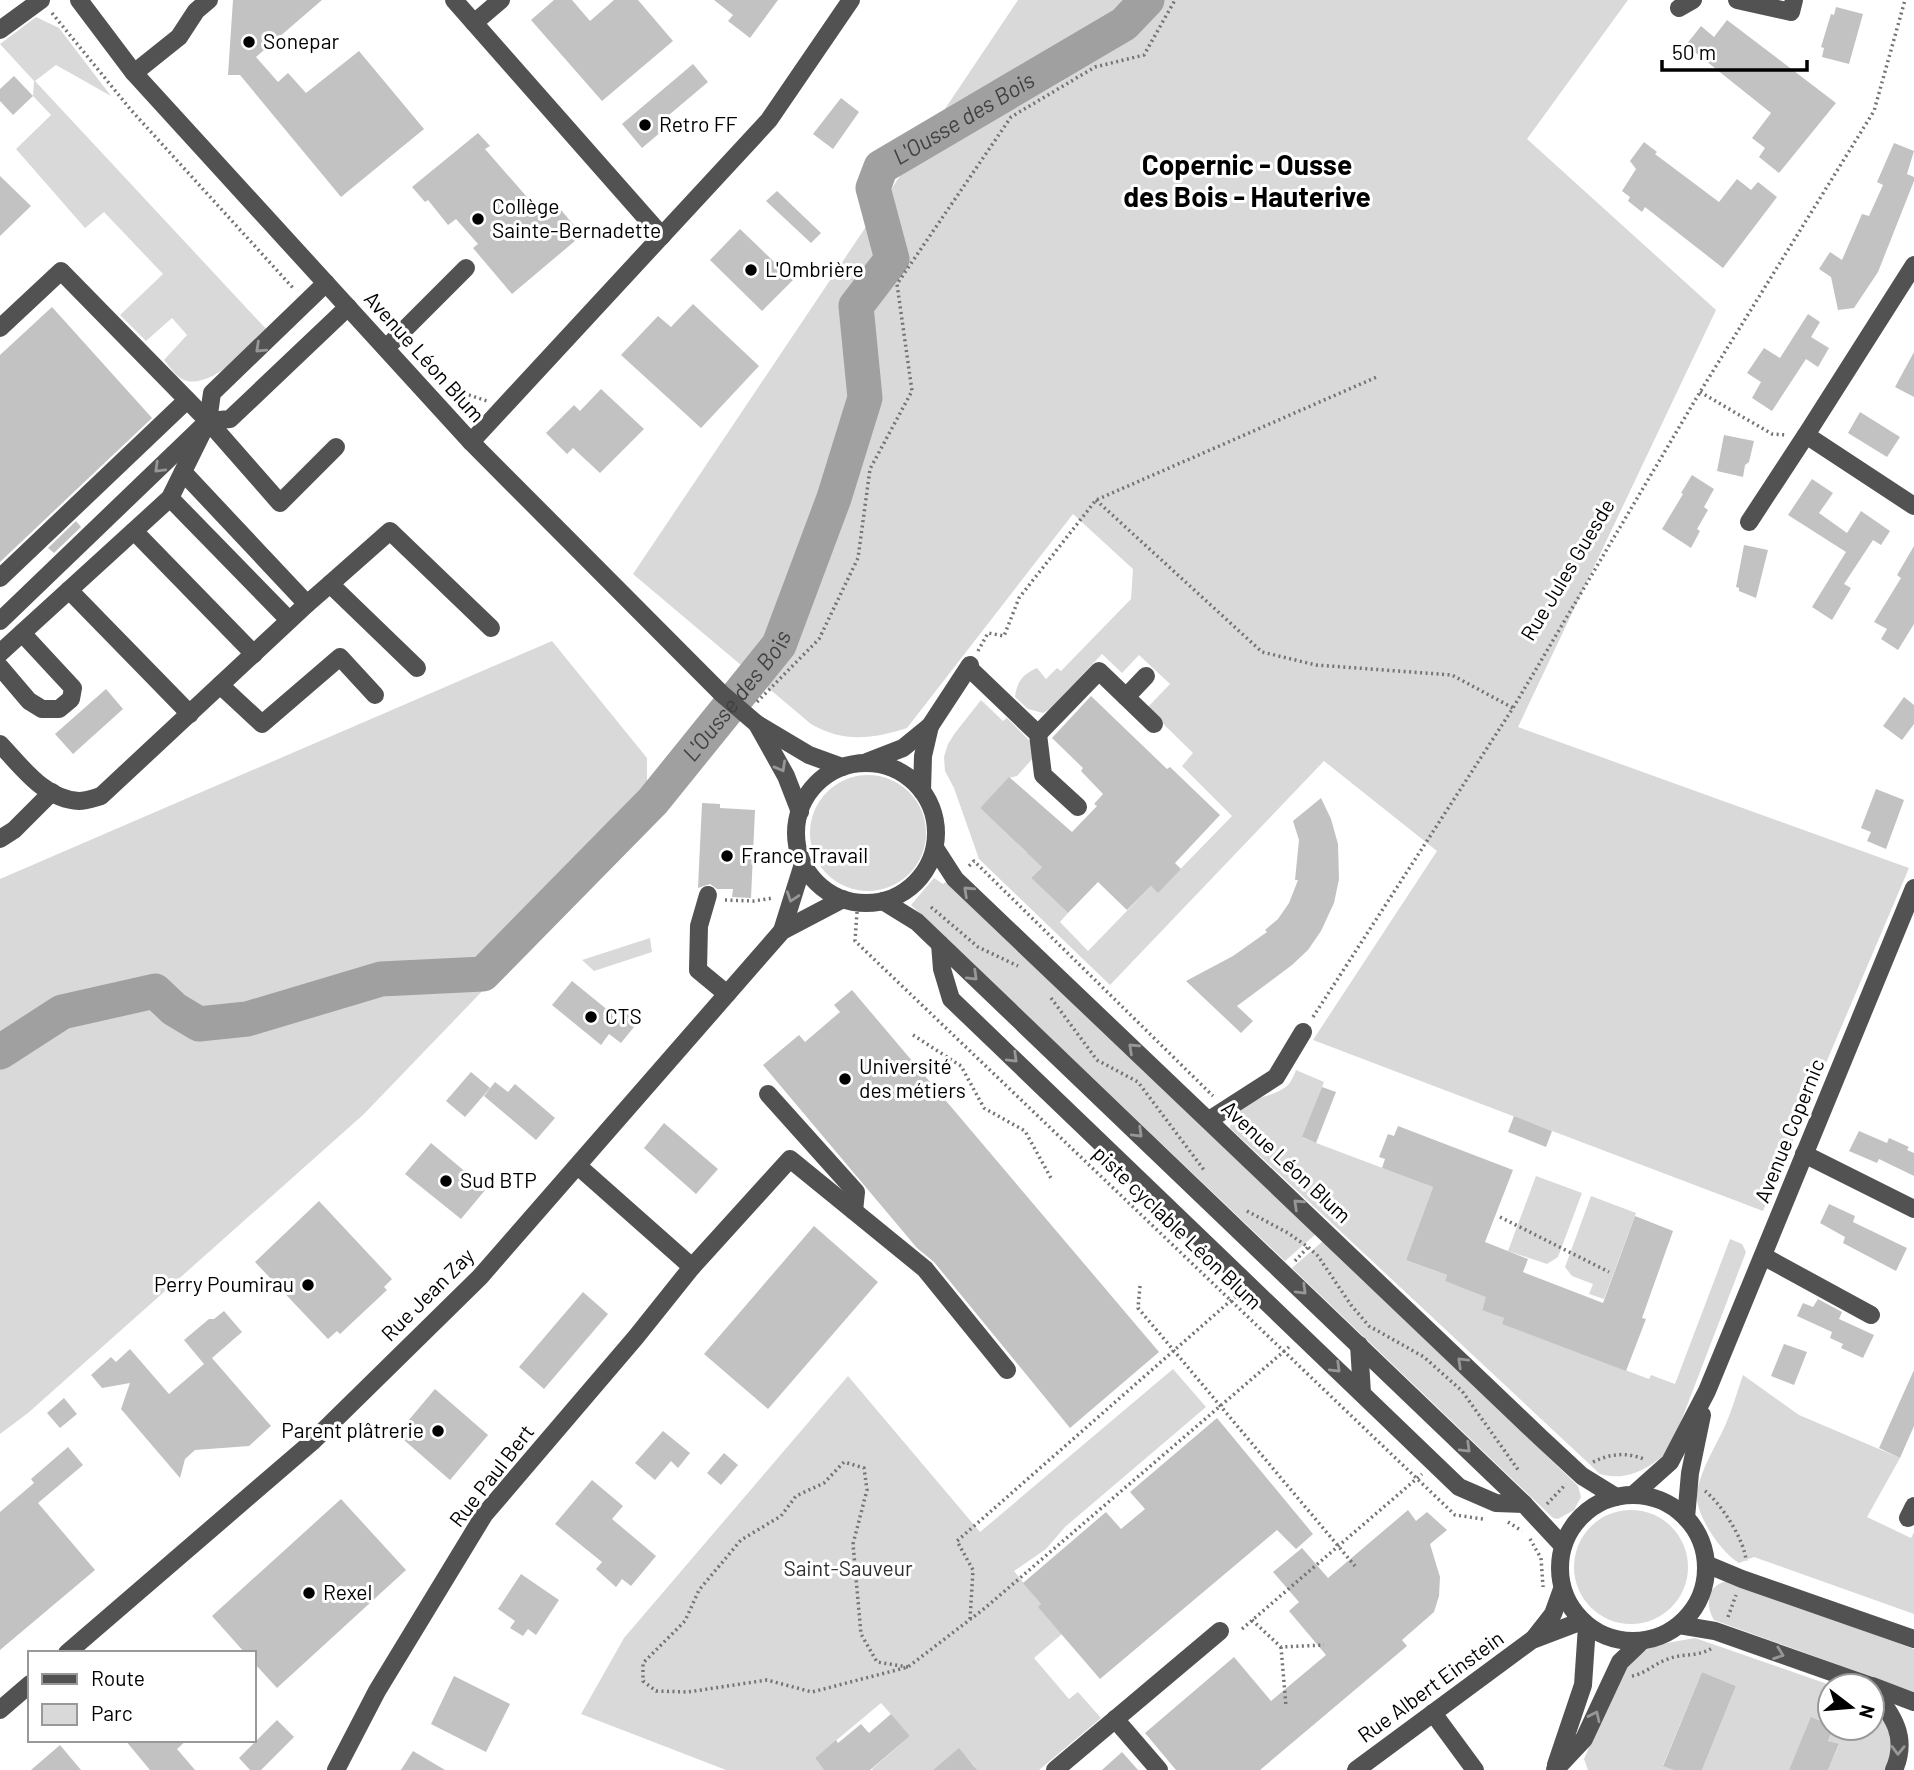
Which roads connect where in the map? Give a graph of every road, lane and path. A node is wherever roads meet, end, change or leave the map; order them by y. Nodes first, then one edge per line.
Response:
1 (41, 0) edge
2 (79, 0) edge
3 (209, 0) edge
4 (454, 0) edge
5 (501, 0) edge
6 (851, 0) edge
7 (1175, 0) edge
8 (1737, 0) edge
9 (1794, 0) edge
10 (1905, 0) edge
11 (474, 23) junction
12 (0, 30) edge
13 (134, 73) junction
14 (662, 236) junction
15 (1914, 265) edge
16 (466, 268) dead end
17 (326, 283) junction
18 (307, 303) junction
19 (348, 307) junction
20 (288, 321) junction
21 (0, 328) edge
22 (309, 344) junction
23 (386, 348) junction
24 (1379, 376) dead end
25 (447, 388) dead end
26 (1700, 392) junction
27 (187, 400) junction
28 (506, 407) junction
29 (208, 421) junction
30 (1806, 435) junction
31 (471, 442) junction
32 (336, 447) dead end
33 (183, 472) junction
34 (170, 498) junction
35 (1096, 500) junction
36 (1914, 506) edge
37 (1749, 522) dead end
38 (134, 531) junction
39 (0, 578) edge
40 (330, 584) junction
41 (69, 590) junction
42 (307, 604) junction
43 (289, 620) junction
44 (0, 621) edge
45 (491, 628) dead end
46 (22, 633) junction
47 (0, 653) edge
48 (254, 654) junction
49 (969, 666) junction
50 (0, 667) edge
51 (417, 668) dead end
52 (1146, 676) dead end
53 (220, 685) junction
54 (375, 695) dead end
55 (1126, 697) junction
56 (1513, 708) junction
57 (190, 714) junction
58 (751, 719) junction
59 (1154, 724) dead end
60 (930, 726) junction
61 (1038, 734) junction
62 (0, 744) edge
63 (865, 763) junction
64 (842, 768) junction
65 (922, 791) junction
66 (52, 792) junction
67 (1078, 807) dead end
68 (800, 812) junction
69 (0, 839) edge
70 (935, 848) junction
71 (803, 864) junction
72 (1914, 888) edge
73 (714, 897) joint
74 (792, 897) junction
75 (850, 901) junction
76 (883, 901) junction
77 (931, 907) dead end
78 (782, 931) junction
79 (940, 944) junction
80 (1022, 967) dead end
81 (727, 994) junction
82 (1049, 995) dead end
83 (1303, 1032) joint
84 (913, 1035) dead end
85 (768, 1094) dead end
86 (1209, 1120) junction
87 (1804, 1154) junction
88 (578, 1166) junction
89 (1211, 1179) dead end
90 (1052, 1180) dead end
91 (1240, 1208) dead end
92 (1914, 1209) edge
93 (855, 1211) junction
94 (1500, 1217) dead end
95 (1763, 1256) junction
96 (692, 1267) junction
97 (1609, 1272) dead end
98 (1140, 1286) dead end
99 (1230, 1301) junction
100 (1871, 1315) dead end
101 (1359, 1345) junction
102 (1174, 1350) junction
103 (1284, 1352) junction
104 (1007, 1370) dead end
105 (1707, 1391) junction
106 (1362, 1393) junction
107 (1220, 1406) junction
108 (1434, 1463) junction
109 (1662, 1470) junction
110 (1578, 1472) junction
111 (1524, 1476) dead end
112 (1416, 1479) junction
113 (1689, 1483) junction
114 (1541, 1493) dead end
115 (1625, 1496) junction
116 (1550, 1502) junction
117 (1554, 1506) dead end
118 (1530, 1510) junction
119 (1686, 1518) junction
120 (1488, 1519) dead end
121 (1499, 1521) dead end
122 (1563, 1546) junction
123 (1339, 1547) junction
124 (1706, 1564) junction
125 (1355, 1566) dead end
126 (1742, 1579) junction
127 (1562, 1589) junction
128 (970, 1619) junction
129 (1252, 1620) junction
130 (1585, 1624) junction
131 (1679, 1625) junction
132 (1242, 1629) dead end
133 (1889, 1630) junction
134 (1220, 1631) dead end
135 (1914, 1631) edge
136 (1722, 1633) junction
137 (1914, 1639) edge
138 (1532, 1640) junction
139 (1642, 1641) junction
140 (1324, 1645) dead end
141 (1281, 1647) junction
142 (69, 1651) edge
143 (908, 1667) junction
144 (1616, 1670) junction
145 (1830, 1672) edge
146 (28, 1686) edge
147 (1886, 1692) edge
148 (1914, 1702) edge
149 (1286, 1706) dead end
150 (1886, 1706) edge
151 (0, 1710) edge
152 (1433, 1713) junction
153 (1115, 1719) junction
154 (1562, 1768) edge
155 (336, 1770) edge
156 (1055, 1770) edge
157 (1159, 1770) edge
158 (1356, 1770) edge
159 (1475, 1770) edge
160 (1895, 1770) edge

1 - 12 street
1 - 18 path
2 - 13 street, Avenue Léon Blum
3 - 13 street
4 - 11 street
5 - 11 street
6 - 14 street
7 - 58 path
8 - 9 street
10 - 26 path, Rue Jules Guesde
11 - 14 street
13 - 17 street, Avenue Léon Blum
14 - 28 street
15 - 30 street
16 - 23 street
17 - 18 street
17 - 19 street, Avenue Léon Blum
18 - 20 street
19 - 22 street
19 - 23 street, Avenue Léon Blum
20 - 22 street
20 -> 29 street
21 - 27 street
22 - 29 street
23 - 31 street, Avenue Léon Blum
24 - 35 path
25 - 28 path
26 - 30 path
26 - 56 path, Rue Jules Guesde
27 - 29 street
27 - 39 street
28 - 31 street
29 - 32 street
29 - 33 street
29 -> 44 street
30 - 36 street
30 - 37 street
31 - 58 street, Avenue Léon Blum
33 - 34 street
33 - 42 street
34 - 38 street
34 - 43 street
35 - 49 path
35 - 56 path
38 - 41 street
38 - 48 street
40 - 42 street
40 - 45 street
40 - 51 street
41 - 46 street
41 - 57 street
42 - 43 street
43 - 48 street
46 - 47 street
46 - 50 street
48 - 53 street
49 - 60 street
49 - 61 street
52 - 55 street
53 - 54 street
53 - 57 street
55 - 59 street
55 - 61 street
56 - 83 path, Rue Jules Guesde
57 - 66 street
58 - 64 street, Avenue Léon Blum
58 -> 68 street, Avenue Léon Blum
60 - 63 street
60 - 65 street
61 - 67 street
62 - 66 street
63 - 64 street
63 - 65 street
64 - 68 street
65 - 70 street
66 - 69 street
68 - 71 street
70 - 76 street
86 -> 70 street, Avenue Léon Blum
71 - 74 street, Rue Jean Zay
71 - 75 street
72 - 87 street, Avenue Copernic
73 - 74 path
73 - 81 street
74 -> 78 street, Rue Jean Zay
75 - 76 street
75 - 78 street, Rue Jean Zay
75 - 99 path, piste cyclable Léon Blum
76 - 79 street
77 - 80 path
78 - 81 street, Rue Jean Zay
79 -> 101 street
79 -> 106 street
81 - 88 street, Rue Jean Zay
82 - 89 path
83 - 86 street
84 - 90 path
85 - 93 street
110 -> 86 street, Avenue Léon Blum
87 - 92 street
87 - 95 street, Avenue Copernic
88 - 96 street
88 - 142 street, Rue Jean Zay
91 - 111 path
93 - 96 street, Rue Paul Bert
93 - 104 street
94 - 97 path
95 - 100 street
95 - 105 street, Avenue Copernic
96 - 155 street, Rue Paul Bert
98 - 102 path
99 - 102 path
99 - 103 path, piste cyclable Léon Blum
101 - 106 street
101 -> 118 street
102 - 107 path
102 - 128 path
103 - 107 path
103 - 112 path, piste cyclable Léon Blum
105 - 109 street, Avenue Copernic
105 - 113 street, Avenue Copernic
106 - 108 street
107 - 123 path
107 - 128 path
108 - 112 path
108 - 118 street
109 - 110 path
109 - 115 street, Avenue Copernic
110 - 115 street, Avenue Léon Blum
110 - 116 path
112 - 120 path, piste cyclable Léon Blum
112 - 123 path
113 - 119 street, Avenue Copernic
113 - 126 path
114 - 116 path
115 - 119 street
115 - 122 street
116 - 117 path
116 - 118 path
118 - 121 path
118 - 122 street
119 - 124 street
122 - 127 street
123 - 125 path
123 - 129 path
124 - 126 street
124 - 131 street
126 - 133 street
126 - 136 path
127 - 130 street
127 - 138 street, Rue Albert Einstein
128 - 143 path
129 - 132 path
129 - 141 path
130 - 138 street, Rue Albert Einstein
130 - 139 street
130 - 154 street
131 - 136 street
131 - 139 street
133 - 135 street
133 - 137 street
134 - 153 street
136 - 144 path
136 -> 145 street
138 - 152 street, Rue Albert Einstein
139 - 144 street
140 - 141 path
141 - 149 path
143 - 143 path
154 -> 144 street
146 - 151 street
147 - 148 street
150 -> 160 street
152 - 158 street, Rue Albert Einstein
152 - 159 street
153 - 156 street
153 - 157 street

